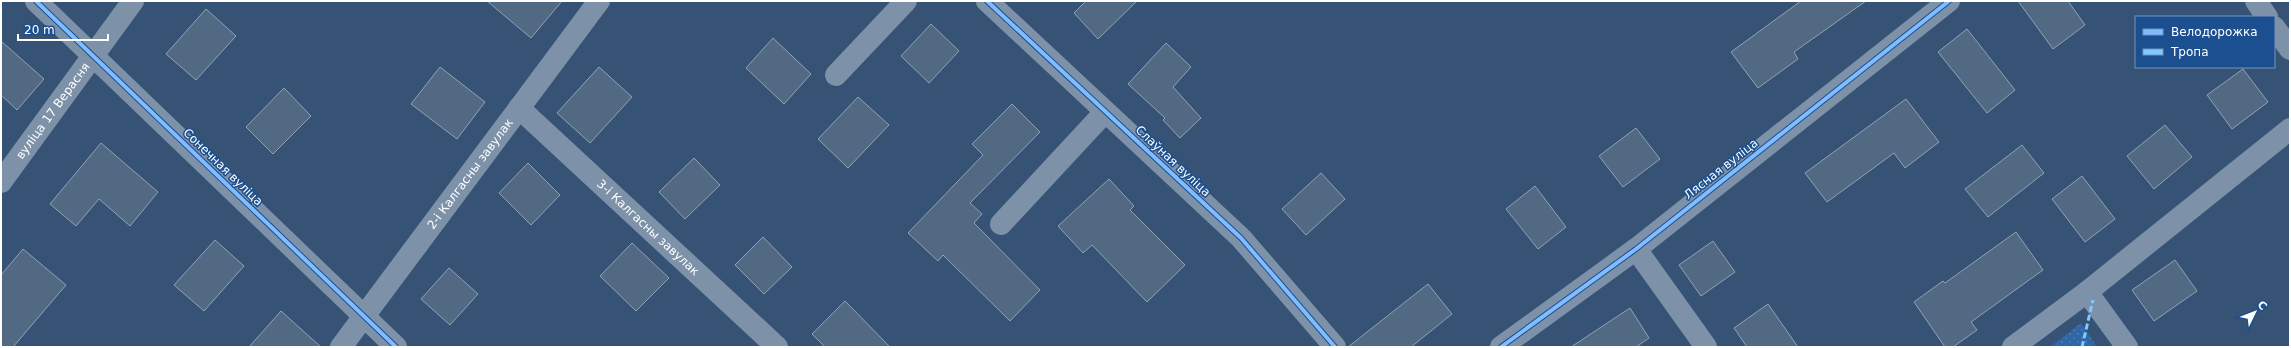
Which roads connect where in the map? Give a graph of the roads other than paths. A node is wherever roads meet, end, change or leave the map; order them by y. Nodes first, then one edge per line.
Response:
1 (36, 1) edge
2 (133, 1) edge
3 (600, 1) edge
4 (906, 1) edge
5 (987, 1) edge
6 (1949, 1) edge
7 (2256, 1) edge
8 (2266, 16) edge
9 (2275, 28) edge
10 (2290, 49) edge
11 (93, 57) junction
12 (836, 75) dead end
13 (520, 108) junction
14 (1106, 112) junction
15 (2290, 129) edge
16 (1, 182) edge
17 (1001, 224) dead end
18 (1636, 249) junction
19 (2087, 292) junction
20 (364, 316) junction
21 (341, 347) edge
22 (396, 347) edge
23 (777, 347) edge
24 (1335, 347) edge
25 (1501, 347) edge
26 (1706, 347) edge
27 (2013, 347) edge
28 (2127, 347) edge

1 - 11 street, Сонечная вуліца
2 - 11 street, вуліца 17 Верасня
3 - 13 street, 2-і Калгасны завулак
4 - 12 street
5 - 14 street, Слаўная вуліца
6 - 18 street, Лясная вуліца
7 - 8 street
9 - 10 street
11 - 16 street, вуліца 17 Верасня
11 - 20 street, Сонечная вуліца
13 - 20 street, 2-і Калгасны завулак
13 - 23 street, 3-і Калгасны завулак
14 - 17 street
14 - 24 street, Слаўная вуліца
15 - 19 street
18 - 25 street, Лясная вуліца
18 - 26 street
19 - 27 street
19 - 28 street
20 - 21 street, 2-і Калгасны завулак
20 - 22 street, Сонечная вуліца

